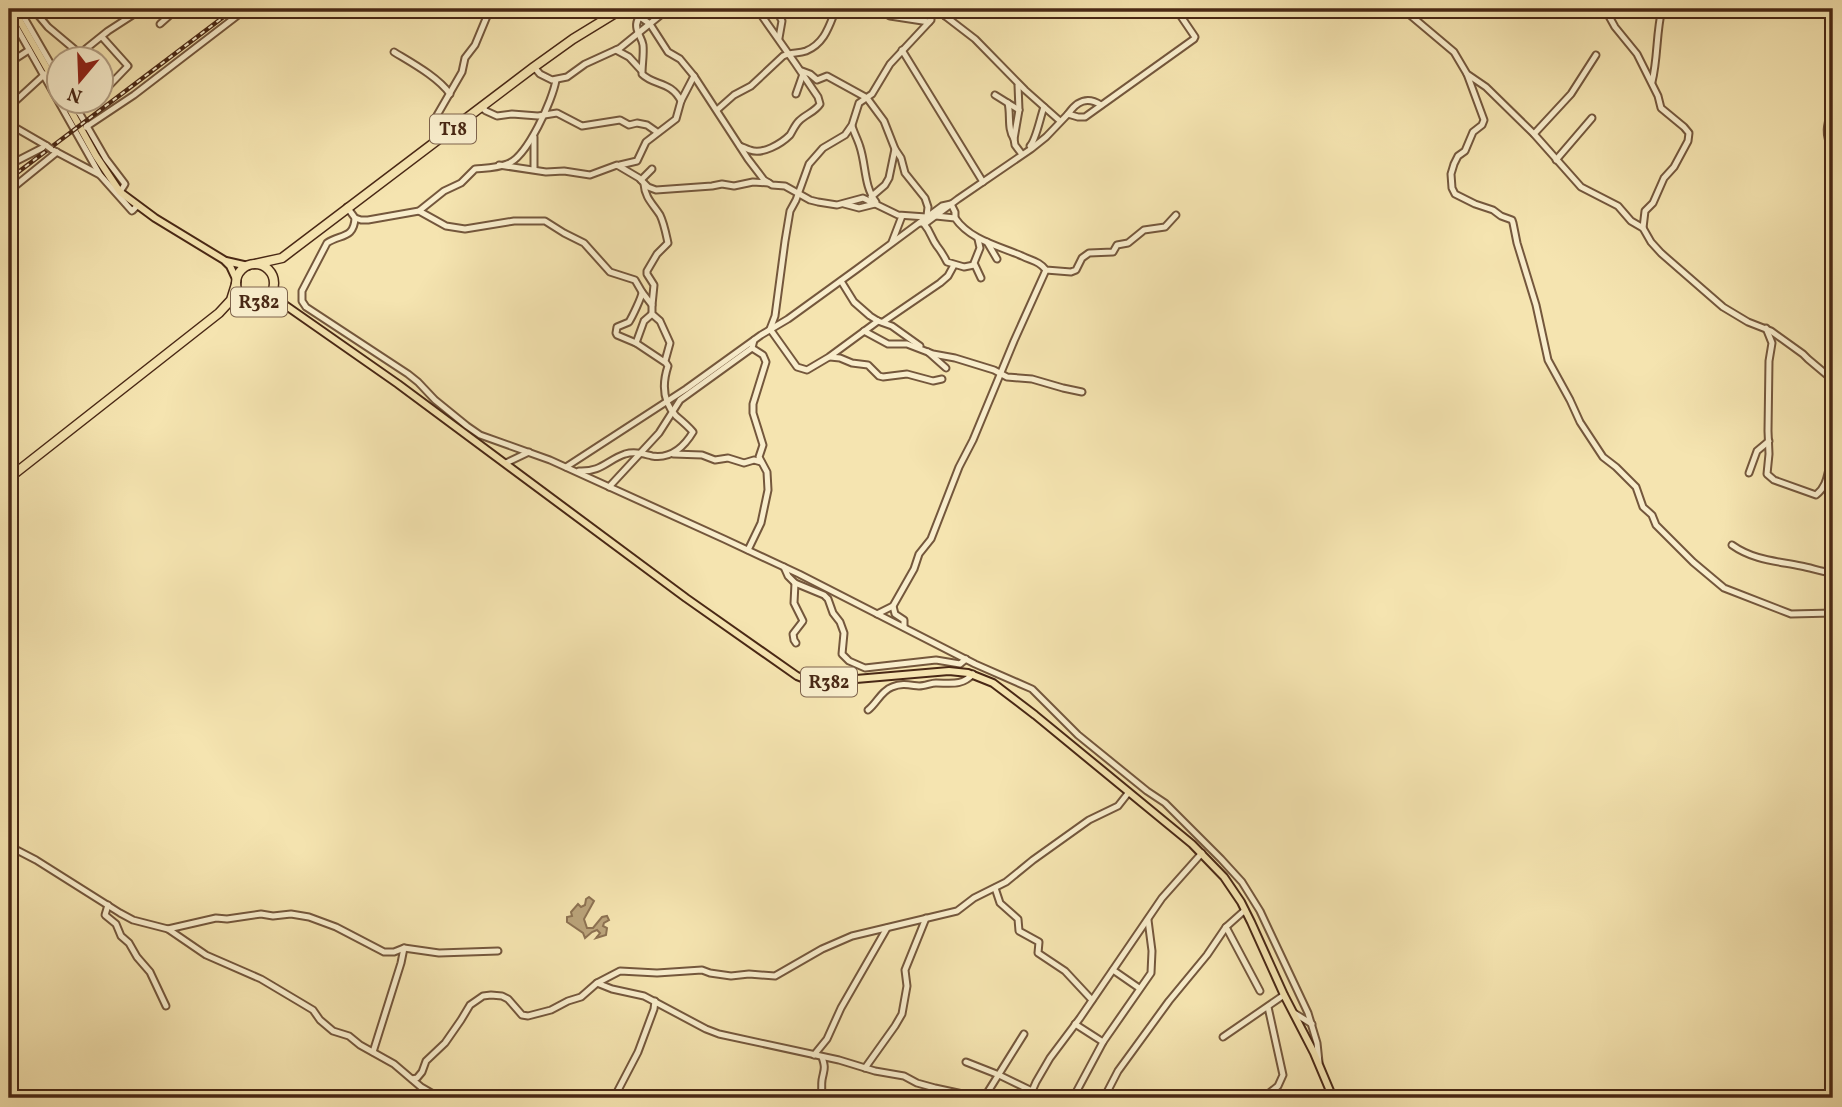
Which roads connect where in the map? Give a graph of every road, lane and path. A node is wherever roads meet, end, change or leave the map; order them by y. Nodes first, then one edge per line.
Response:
1 (13, 9) edge
2 (19, 9) edge
3 (33, 9) edge
4 (60, 9) edge
5 (76, 9) edge
6 (125, 9) edge
7 (142, 9) edge
8 (169, 9) edge
9 (246, 9) edge
10 (490, 9) edge
11 (622, 9) edge
12 (668, 9) edge
13 (757, 9) edge
14 (776, 9) edge
15 (797, 9) edge
16 (825, 9) edge
17 (836, 9) edge
18 (878, 9) edge
19 (929, 9) edge
20 (936, 9) edge
21 (955, 9) edge
22 (1176, 9) edge
23 (1403, 9) edge
24 (1605, 9) edge
25 (1662, 9) edge
26 (817, 13) junction
27 (9, 14) edge
28 (660, 14) junction
29 (131, 16) junction
30 (640, 16) junction
31 (945, 16) junction
32 (929, 22) junction
33 (160, 24) dead end
34 (650, 24) junction
35 (638, 32) junction
36 (102, 37) junction
37 (779, 38) junction
38 (71, 46) edge
39 (89, 46) edge
40 (110, 46) edge
41 (29, 50) junction
42 (617, 50) junction
43 (902, 50) junction
44 (116, 52) edge
45 (394, 52) dead end
46 (789, 53) junction
47 (46, 55) edge
48 (1596, 55) dead end
49 (9, 62) edge
50 (534, 67) junction
51 (642, 71) junction
52 (46, 73) junction
53 (802, 73) junction
54 (1466, 74) junction
55 (694, 76) junction
56 (116, 79) edge
57 (556, 80) junction
58 (1018, 83) junction
59 (1652, 83) junction
60 (702, 89) junction
61 (450, 94) junction
62 (796, 94) dead end
63 (995, 95) dead end
64 (682, 97) junction
65 (867, 98) junction
66 (1008, 103) junction
67 (1101, 105) junction
68 (1833, 105) edge
69 (9, 107) edge
70 (481, 107) junction
71 (1044, 107) junction
72 (716, 110) junction
73 (1019, 110) junction
74 (1068, 114) junction
75 (544, 115) junction
76 (69, 116) edge
77 (76, 116) edge
78 (80, 116) edge
79 (1592, 118) dead end
80 (1060, 121) junction
81 (9, 124) edge
82 (852, 125) junction
83 (86, 127) junction
84 (657, 132) junction
85 (446, 133) junction
86 (534, 134) junction
87 (1534, 134) junction
88 (1014, 139) junction
89 (740, 146) junction
90 (50, 148) junction
91 (895, 149) junction
92 (1833, 150) edge
93 (1020, 153) junction
94 (1556, 160) junction
95 (9, 165) edge
96 (499, 165) junction
97 (617, 165) junction
98 (534, 169) junction
99 (652, 169) dead end
100 (997, 173) junction
101 (100, 175) junction
102 (643, 182) junction
103 (983, 182) junction
104 (769, 183) junction
105 (9, 191) edge
106 (120, 191) junction
107 (798, 194) junction
108 (874, 202) junction
109 (951, 204) junction
110 (137, 206) junction
111 (928, 207) junction
112 (347, 208) junction
113 (419, 211) junction
114 (935, 213) junction
115 (1175, 215) dead end
116 (902, 216) junction
117 (355, 218) junction
118 (955, 218) junction
119 (924, 220) junction
120 (1643, 228) junction
121 (978, 239) junction
122 (987, 242) junction
123 (892, 243) junction
124 (288, 254) junction
125 (998, 258) dead end
126 (224, 260) junction
127 (252, 265) junction
128 (954, 265) junction
129 (974, 265) junction
130 (1046, 270) junction
131 (981, 278) dead end
132 (841, 281) junction
133 (237, 283) junction
134 (274, 285) junction
135 (642, 292) junction
136 (255, 302) junction
137 (285, 305) junction
138 (652, 305) junction
139 (219, 313) junction
140 (652, 313) junction
141 (880, 321) junction
142 (1766, 328) junction
143 (770, 329) junction
144 (897, 329) junction
145 (864, 331) junction
146 (754, 341) junction
147 (636, 343) junction
148 (902, 343) junction
149 (752, 348) junction
150 (927, 352) junction
151 (829, 357) junction
152 (665, 361) junction
153 (1005, 362) junction
154 (946, 368) dead end
155 (987, 368) junction
156 (1001, 374) junction
157 (942, 379) dead end
158 (1833, 380) edge
159 (1082, 392) dead end
160 (667, 401) junction
161 (672, 411) junction
162 (1769, 441) junction
163 (530, 452) junction
164 (639, 452) junction
165 (673, 454) junction
166 (1833, 455) edge
167 (761, 462) junction
168 (506, 463) junction
169 (566, 467) junction
170 (574, 471) junction
171 (612, 472) junction
172 (1749, 473) dead end
173 (9, 478) edge
174 (609, 487) junction
175 (1732, 545) dead end
176 (748, 550) junction
177 (784, 567) junction
178 (1833, 573) edge
179 (795, 583) junction
180 (893, 606) junction
181 (1833, 613) edge
182 (877, 614) junction
183 (904, 627) junction
184 (796, 643) dead end
185 (966, 659) junction
186 (973, 674) junction
187 (868, 710) dead end
188 (1129, 792) junction
189 (9, 846) edge
190 (1202, 853) junction
191 (995, 888) junction
192 (108, 905) junction
193 (1245, 910) junction
194 (926, 918) junction
195 (1148, 920) junction
196 (1226, 927) junction
197 (887, 928) junction
198 (168, 929) junction
199 (404, 948) junction
200 (498, 951) dead end
201 (1113, 970) junction
202 (597, 983) junction
203 (1139, 988) junction
204 (1260, 990) dead end
205 (1284, 995) junction
206 (1092, 1000) junction
207 (655, 1001) junction
208 (166, 1006) dead end
209 (1268, 1007) junction
210 (1292, 1011) junction
211 (1075, 1024) junction
212 (1311, 1024) junction
213 (1024, 1034) dead end
214 (1223, 1037) dead end
215 (1103, 1042) junction
216 (373, 1052) junction
217 (814, 1055) junction
218 (822, 1057) junction
219 (966, 1062) dead end
220 (1319, 1065) junction
221 (864, 1068) junction
222 (999, 1075) junction
223 (412, 1079) junction
224 (1032, 1091) junction
225 (440, 1098) edge
226 (614, 1098) edge
227 (820, 1098) edge
228 (983, 1098) edge
229 (1029, 1098) edge
230 (1073, 1098) edge
231 (1104, 1098) edge
232 (1263, 1098) edge
233 (1333, 1098) edge

1 - 52 main road
2 - 47 street
3 - 38 street
4 - 5 street
6 - 29 street
7 - 29 street
8 - 33 street
9 - 83 street
10 - 61 street
11 - 50 highway, T18
12 - 28 street
13 - 37 street
14 - 37 street
15 - 26 street
16 - 26 street
17 - 26 street
17 - 46 street
18 - 32 street
19 - 32 street
20 - 31 street
21 - 31 street
22 - 67 street
23 - 54 street
24 - 59 street
25 - 59 street
27 - 41 street
28 - 30 street
28 - 34 street
29 - 36 street
30 - 34 street
30 - 35 street
31 - 58 street
32 - 43 street
34 - 35 street
34 - 55 street
35 - 42 street
35 - 51 street
36 - 39 street
36 - 40 street
37 - 46 street
41 - 49 street
41 - 52 street
42 - 51 street
42 - 57 street
43 - 65 street
43 - 103 street
44 - 56 street
45 - 61 street
46 - 53 street
46 - 72 street
48 - 87 street
50 - 57 street
50 - 70 highway, T18
51 - 64 street
52 - 69 street
53 - 62 street
53 - 65 street
53 - 89 street
54 - 87 street
54 - 181 street
55 - 60 street
55 - 64 street
57 - 75 street
58 - 71 street
58 - 73 street
59 - 120 street
60 - 64 street
60 - 72 street
61 - 85 street
63 - 66 street
64 - 84 street
65 - 82 street
65 - 91 street
66 - 73 street
66 - 88 street
67 - 74 street
67 - 74 street
68 - 92 street
70 - 75 street
70 - 85 highway, T18
71 - 80 street
71 - 93 street
72 - 89 street
73 - 88 street
74 - 80 street
75 - 84 street
75 - 86 street
76 - 101 street
77 - 106 main road
78 - 83 street
79 - 94 street
80 - 100 street
81 - 90 street
82 - 107 street
82 - 108 street
83 - 106 street
84 - 97 street
85 - 112 highway, T18
86 - 96 street
86 - 98 street
87 - 94 street
88 - 93 street
89 - 104 street
90 - 95 street
90 - 101 street
90 - 105 street
91 - 108 street
91 - 111 street
93 - 100 street
94 - 120 street
96 - 98 street
96 - 113 street
97 - 98 street
97 - 102 street
99 - 102 street
100 - 103 street
101 - 110 street
102 - 104 street
102 - 138 street
103 - 109 street
104 - 107 street
106 - 110 main road
107 - 108 street
107 - 143 street
108 - 116 street
109 - 114 street
109 - 118 street
110 - 126 main road
111 - 114 street
111 - 119 street
112 - 117 street
112 - 124 highway, T18
113 - 117 street
113 - 135 street
114 - 118 street
114 - 119 street
115 - 130 street
116 - 119 street
116 - 123 street
117 - 163 street
118 - 121 street
119 - 123 street
119 - 128 street
120 - 142 street
121 - 122 street
121 - 129 street
122 - 125 street
122 - 130 street
123 - 132 street
124 - 127 highway, T18
124 - 134 highway, T18
126 - 127 main road
126 - 133 main road
127 - 133 highway, R382
127 - 134 highway, R382
128 - 129 street
128 - 141 street
129 - 131 street
130 - 153 street
132 - 141 street
132 - 143 street
133 - 136 highway, R382
133 - 139 highway
134 - 136 highway, R382
134 - 137 main road, R382
135 - 138 street
135 - 147 street
136 - 137 main road, R382
136 - 139 highway
137 - 168 main road, R382
138 - 140 street
139 - 173 highway
140 - 147 street
140 - 152 street
141 - 144 street
141 - 145 street
142 - 158 street
142 - 162 street
143 - 146 street
143 - 151 street
144 - 148 street
144 - 150 street
145 - 148 street
145 - 151 street
146 - 149 street
146 - 160 street
147 - 152 street
148 - 150 street
149 - 161 street
149 - 167 street
150 - 154 street
150 - 155 street
151 - 157 street
152 - 160 street
153 - 155 street
153 - 156 street
155 - 156 street
156 - 159 street
156 - 180 street
160 - 161 street
160 - 169 street
161 - 164 street
161 - 165 street
162 - 166 street
162 - 172 street
163 - 168 street
163 - 169 street
164 - 165 street
164 - 171 street
164 - 171 street
165 - 167 street
167 - 176 street
168 - 186 main road, R382
169 - 170 street
170 - 171 street
170 - 174 street
171 - 174 street
174 - 176 street
175 - 178 street
176 - 177 street
177 - 179 street
177 - 182 street
179 - 184 street
179 - 185 street
180 - 182 street
180 - 183 street
182 - 183 street
183 - 185 street
185 - 212 street
186 - 187 street
186 - 188 main road, R382
188 - 190 main road, R382
188 - 191 street
189 - 192 street
190 - 193 main road, R382
190 - 195 street
191 - 194 street
191 - 206 street
192 - 198 street
192 - 208 street
193 - 196 street
193 - 205 main road, R382
194 - 197 street
194 - 221 street
195 - 201 street
195 - 203 street
196 - 204 street
196 - 231 street
197 - 202 street
197 - 217 street
198 - 199 street
198 - 216 street
199 - 200 street
199 - 216 street
201 - 203 street
201 - 206 street
202 - 207 street
202 - 223 street
203 - 215 street
205 - 209 street
205 - 210 main road, R382
206 - 211 street
207 - 217 street
207 - 226 street
209 - 214 street
209 - 232 street
210 - 212 street
210 - 220 main road, R382
211 - 215 street
211 - 224 street
212 - 220 street
213 - 222 street
215 - 230 street
216 - 223 street
217 - 218 street
218 - 221 street
218 - 227 street
219 - 222 street
220 - 233 main road, R382
221 - 228 street
222 - 224 street
222 - 228 street
223 - 225 street
224 - 229 street

